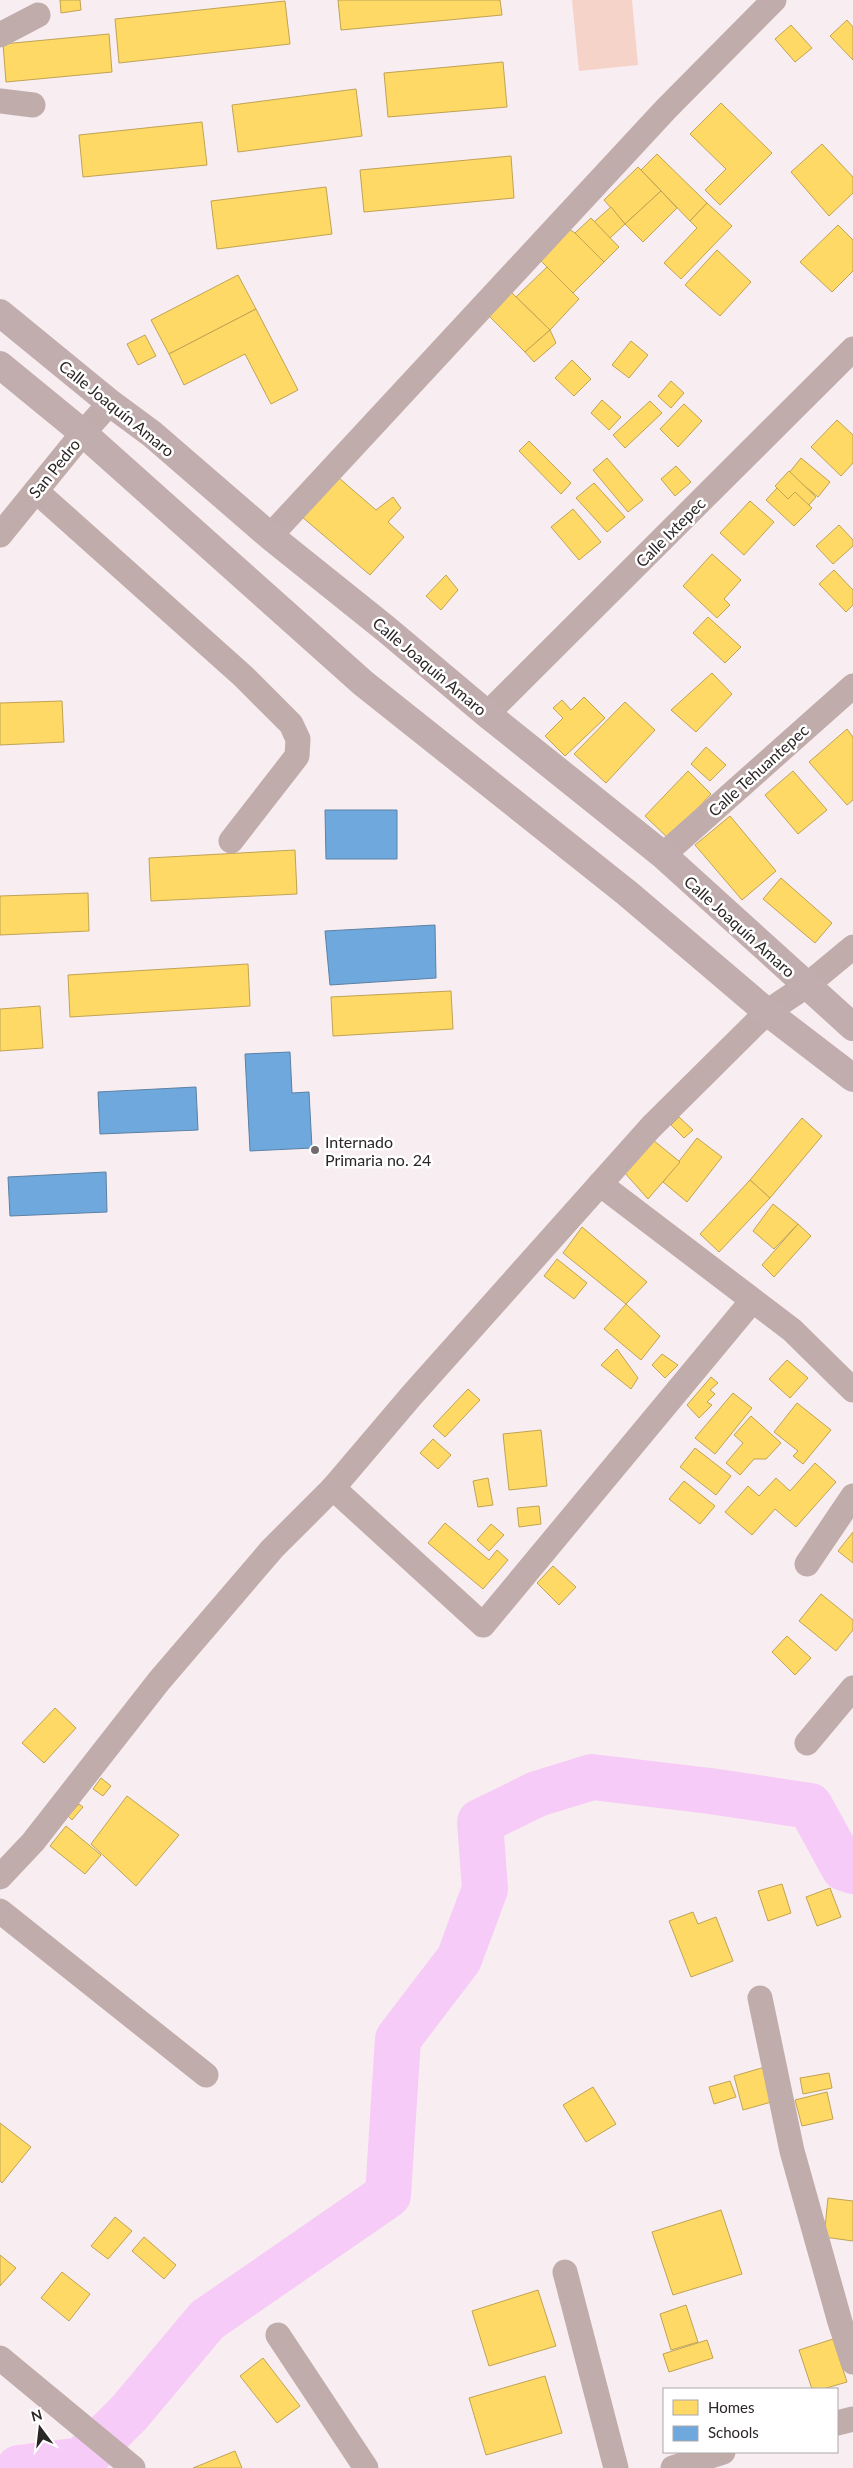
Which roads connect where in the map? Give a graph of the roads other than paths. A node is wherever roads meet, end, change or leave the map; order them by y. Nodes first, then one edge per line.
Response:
1 (774, 0) edge
2 (38, 15) dead end
3 (0, 35) edge
4 (0, 102) edge
5 (33, 105) dead end
6 (0, 313) edge
7 (853, 349) edge
8 (0, 365) edge
9 (110, 403) junction
10 (83, 432) junction
11 (36, 491) junction
12 (0, 535) edge
13 (270, 536) junction
14 (853, 686) edge
15 (487, 714) junction
16 (230, 841) dead end
17 (663, 855) junction
18 (853, 947) edge
19 (806, 986) junction
20 (767, 1012) junction
21 (853, 1027) edge
22 (853, 1078) edge
23 (600, 1184) junction
24 (752, 1301) junction
25 (853, 1390) edge
26 (333, 1488) junction
27 (853, 1496) edge
28 (807, 1564) dead end
29 (853, 1688) edge
30 (807, 1743) dead end
31 (0, 1877) edge
32 (0, 1911) edge
33 (760, 1998) dead end
34 (206, 2076) dead end
35 (565, 2272) dead end
36 (278, 2335) dead end
37 (0, 2358) edge
38 (853, 2362) edge
39 (853, 2419) edge
40 (838, 2423) edge
41 (720, 2453) edge
42 (128, 2463) edge
43 (366, 2468) edge
44 (616, 2468) edge
45 (673, 2468) edge

1 - 13 street
2 - 3 street
4 - 5 street
6 - 9 main road, Calle Joaquín Amaro
7 - 15 street, Calle Ixtepec
8 - 10 main road
9 - 10 street, San Pedro
9 - 13 main road, Calle Joaquín Amaro
10 - 11 street, San Pedro
10 - 20 main road
11 - 12 street, San Pedro
11 - 16 street
13 - 15 main road, Calle Joaquín Amaro
14 - 17 street, Calle Tehuantepec
15 - 17 main road, Calle Joaquín Amaro
17 - 19 main road, Calle Joaquín Amaro
18 - 19 street
19 - 20 street
19 - 21 main road, Calle Joaquín Amaro
20 - 22 main road
20 - 23 street
23 - 24 street
23 - 26 street
24 - 25 street
24 - 26 street
26 - 31 street
27 - 28 street
29 - 30 street
32 - 34 street
33 - 38 street
35 - 44 street
36 - 43 street
37 - 42 street
39 - 40 street
41 - 45 street

